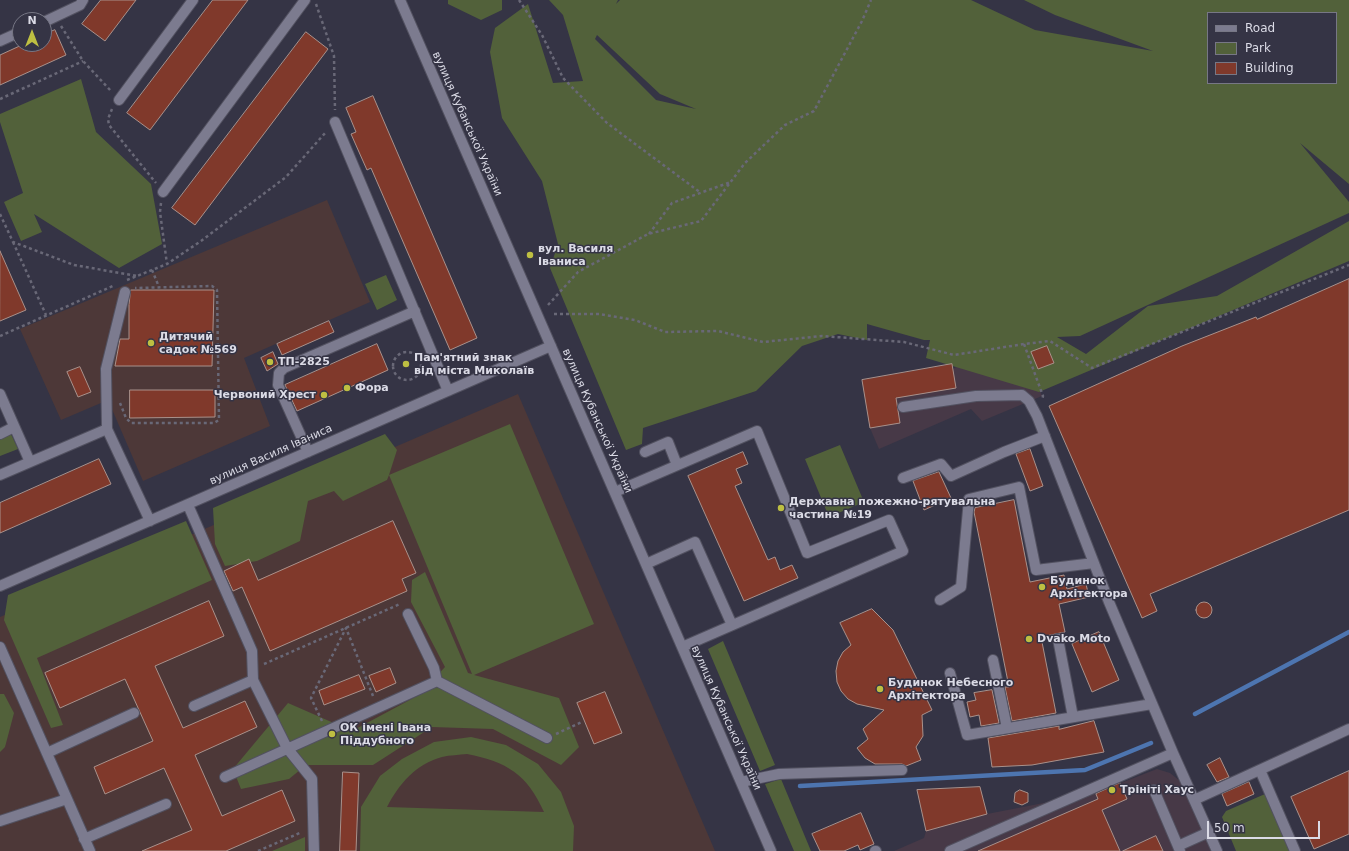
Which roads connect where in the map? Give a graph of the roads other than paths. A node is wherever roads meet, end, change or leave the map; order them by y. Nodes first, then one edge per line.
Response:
1 (193, 0) edge
2 (305, 0) edge
3 (400, 0) edge
4 (81, 2) edge
5 (52, 18) edge
6 (12, 36) edge
7 (0, 41) edge
8 (119, 100) dead end
9 (335, 122) road end
10 (163, 192) dead end
11 (124, 287) road end
12 (415, 311) junction
13 (551, 346) junction
14 (448, 391) junction
15 (0, 394) edge
16 (903, 408) dead end
17 (14, 427) junction
18 (107, 429) junction
19 (0, 434) edge
20 (1045, 436) junction
21 (308, 452) junction
22 (645, 452) dead end
23 (30, 462) junction
24 (677, 465) junction
25 (0, 475) edge
26 (903, 478) dead end
27 (615, 492) junction
28 (188, 505) junction
29 (150, 521) junction
30 (1094, 563) junction
31 (646, 564) junction
32 (0, 586) edge
33 (940, 600) dead end
34 (408, 614) road end
35 (732, 626) junction
36 (1058, 639) dead end
37 (0, 647) edge
38 (682, 647) junction
39 (993, 660) dead end
40 (950, 673) dead end
41 (253, 680) junction
42 (437, 681) junction
43 (1152, 704) junction
44 (194, 706) dead end
45 (134, 713) dead end
46 (1073, 717) junction
47 (1007, 728) junction
48 (1349, 729) edge
49 (547, 738) road end
50 (287, 748) junction
51 (47, 753) junction
52 (1173, 753) junction
53 (902, 770) dead end
54 (1260, 770) junction
55 (225, 777) dead end
56 (741, 782) junction
57 (1154, 790) dead end
58 (66, 799) junction
59 (1194, 800) junction
60 (166, 804) dead end
61 (0, 821) edge
62 (1209, 832) junction
63 (84, 839) junction
64 (1179, 848) edge
65 (90, 851) edge
66 (314, 851) edge
67 (771, 851) edge
68 (950, 851) edge
69 (1217, 851) edge
70 (1295, 851) edge

1 - 8 street
2 - 10 street
3 - 13 street, вулиця Кубанської України
4 - 5 street
6 - 7 street
9 - 12 street
11 - 18 street
12 - 14 street
12 - 21 street
13 - 14 street, вулиця Василя Іваниса
13 - 27 street, вулиця Кубанської України
14 - 21 street, вулиця Василя Іваниса
15 - 17 street
16 - 20 street
17 - 19 street
17 - 23 street
18 - 23 street
18 - 29 street
20 - 26 street
20 - 30 street
21 - 28 street, вулиця Василя Іваниса
22 - 24 street
23 - 25 street
24 - 27 street
24 - 35 street
27 - 31 street, вулиця Кубанської України
28 - 29 street, вулиця Василя Іваниса
28 - 41 street
29 - 32 street, вулиця Василя Іваниса
30 - 33 street
30 - 43 street
31 - 35 street
31 - 38 street, вулиця Кубанської України
34 - 42 street
35 - 38 street
36 - 46 street
37 - 51 street
38 - 56 street, вулиця Кубанської України
39 - 47 street
40 - 47 street
41 - 44 street
41 - 50 street
42 - 49 street
42 - 50 street
43 - 46 street
43 - 52 street
45 - 51 street
46 - 47 street
48 - 54 street
50 - 55 street
50 - 66 street
51 - 58 street
52 - 59 street
52 - 68 street
53 - 56 street
54 - 59 street
54 - 70 street
56 - 67 street, вулиця Кубанської України
57 - 64 street
58 - 61 street
58 - 63 street
59 - 62 street
60 - 63 street
62 - 64 street
62 - 69 street
63 - 65 street

